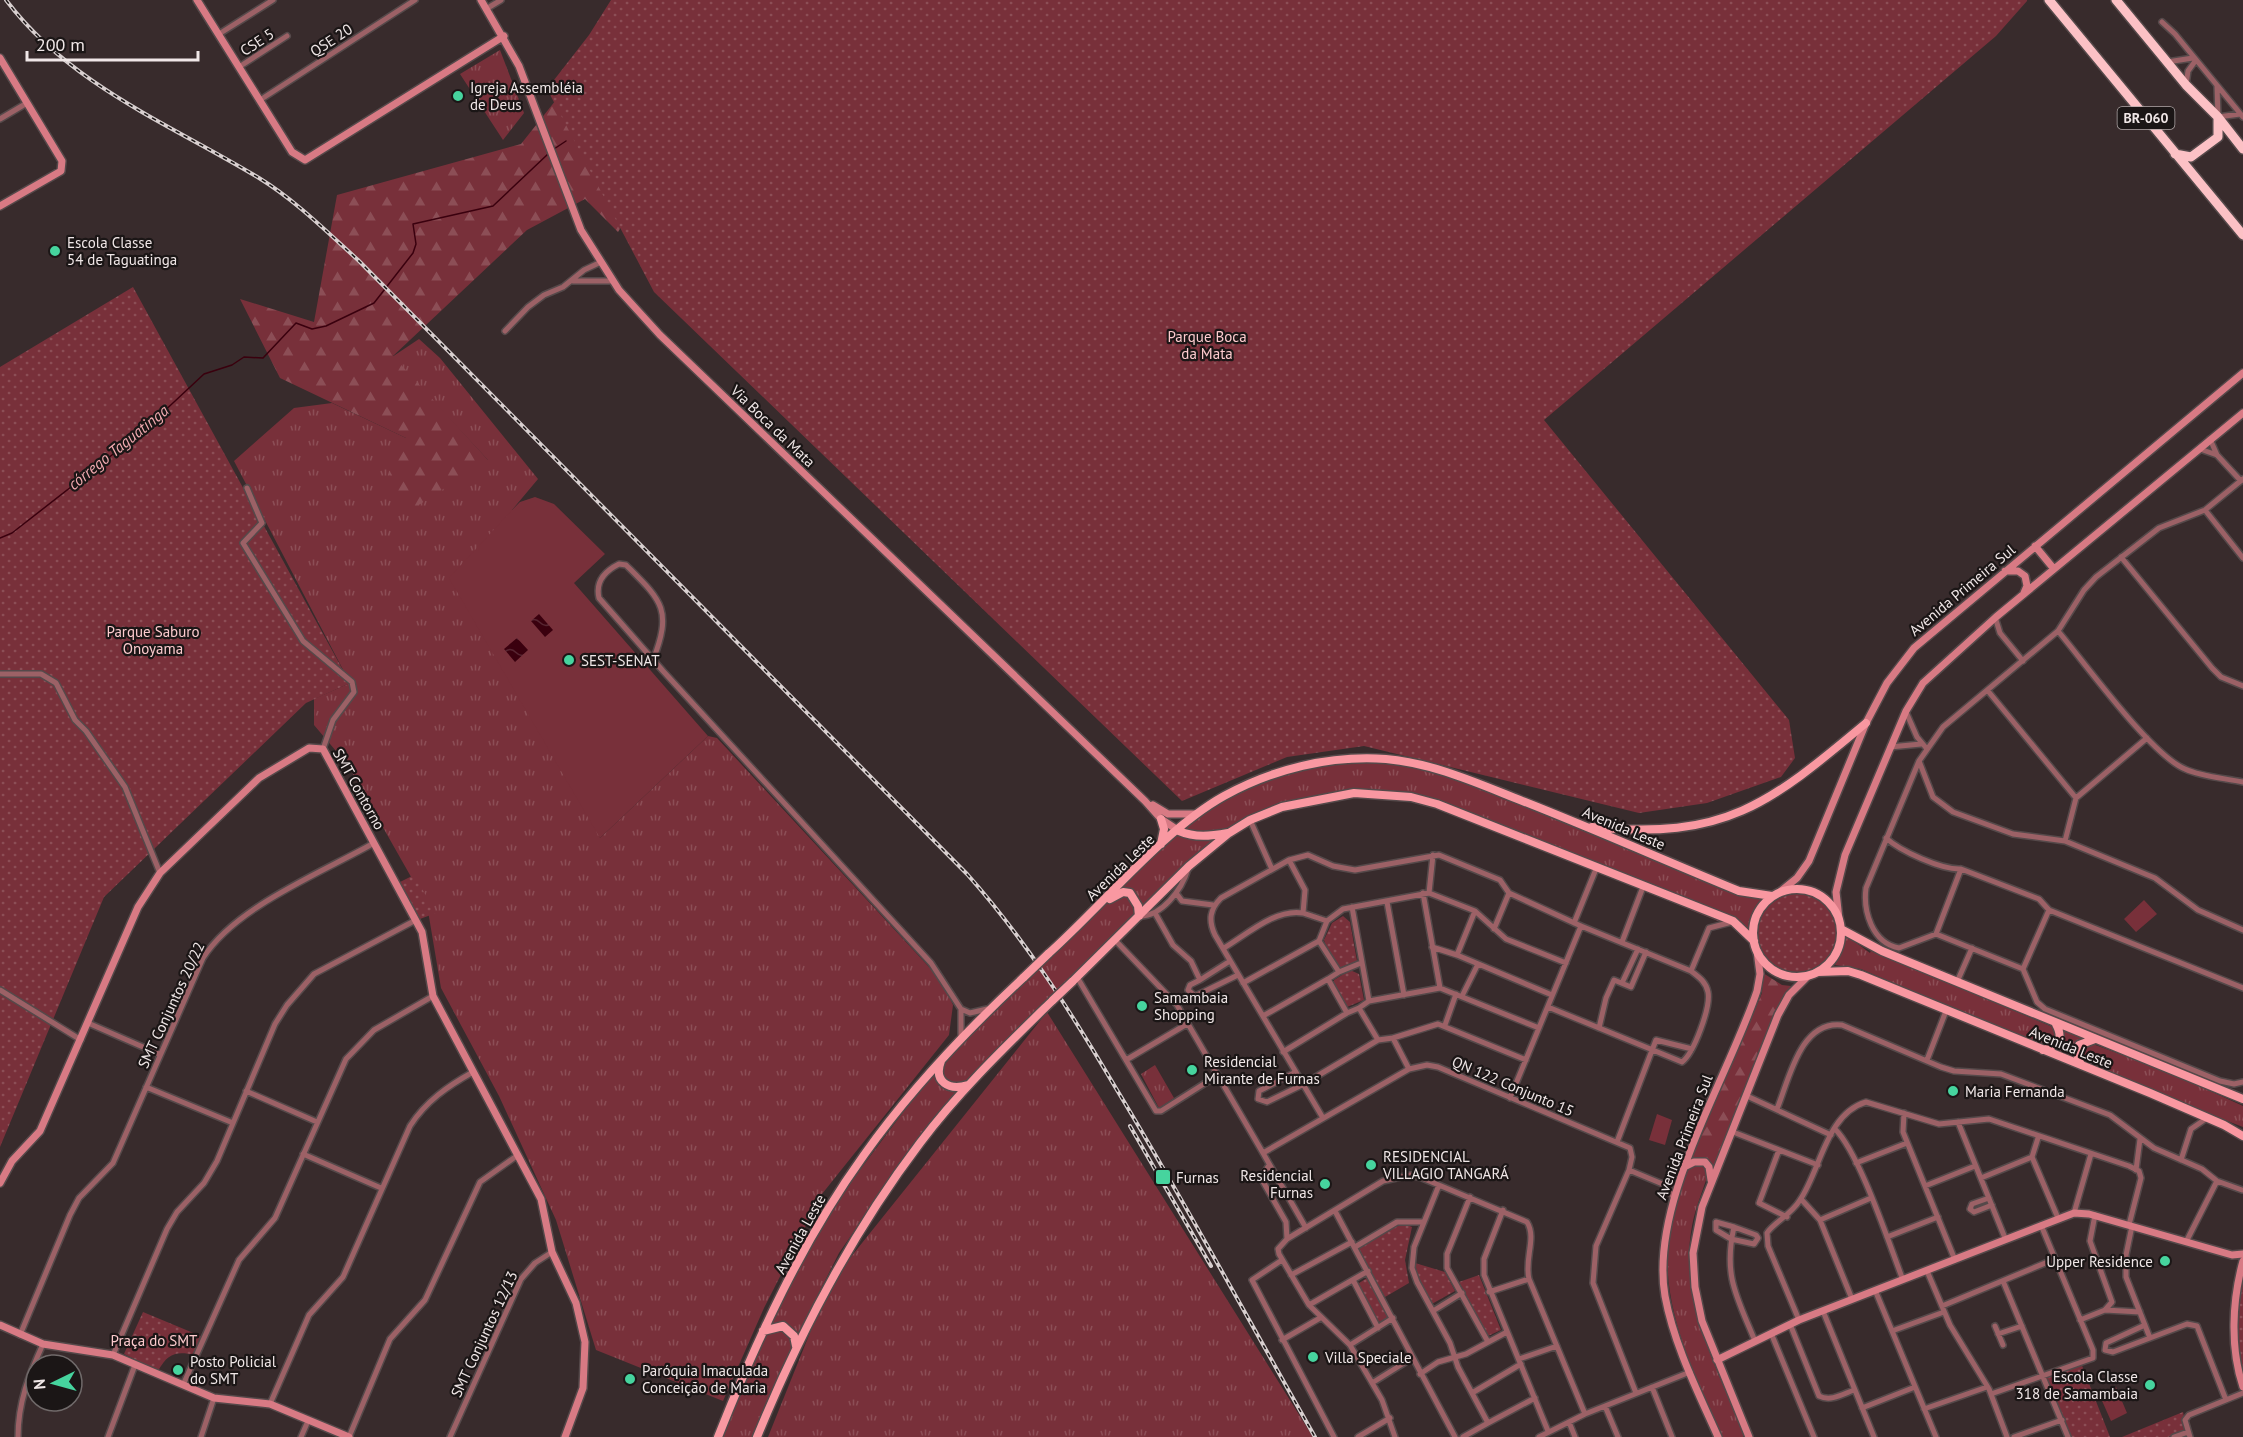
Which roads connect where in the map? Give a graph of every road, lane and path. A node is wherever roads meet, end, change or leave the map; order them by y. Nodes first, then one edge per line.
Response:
1 (197, 0) edge
2 (273, 0) edge
3 (415, 0) edge
4 (481, 0) edge
5 (501, 0) edge
6 (2049, 0) edge
7 (2116, 0) edge
8 (486, 9) junction
9 (2162, 22) dead end
10 (219, 34) junction
11 (287, 36) dead end
12 (504, 36) junction
13 (0, 58) edge
14 (2195, 59) junction
15 (2167, 62) junction
16 (239, 67) junction
17 (2186, 85) junction
18 (2217, 86) junction
19 (260, 100) junction
20 (27, 103) junction
21 (2242, 116) edge
22 (2218, 117) junction
23 (0, 119) edge
24 (2243, 149) edge
25 (2175, 154) junction
26 (0, 206) edge
27 (2243, 235) edge
28 (602, 262) junction
29 (613, 280) junction
30 (573, 281) junction
31 (505, 332) dead end
32 (2243, 373) edge
33 (2243, 413) edge
34 (2210, 440) junction
35 (2199, 449) junction
36 (2217, 455) junction
37 (2242, 480) edge
38 (247, 488) dead end
39 (2205, 510) junction
40 (2035, 546) junction
41 (2121, 557) junction
42 (2243, 558) edge
43 (2054, 569) junction
44 (2004, 571) junction
45 (2024, 593) junction
46 (1995, 617) junction
47 (1984, 626) junction
48 (2058, 631) junction
49 (2000, 633) junction
50 (653, 660) junction
51 (2023, 661) junction
52 (0, 674) edge
53 (2243, 686) edge
54 (1988, 691) junction
55 (1906, 711) junction
56 (1866, 723) junction
57 (2147, 738) junction
58 (1921, 744) junction
59 (1890, 747) junction
60 (1927, 748) junction
61 (324, 749) junction
62 (1919, 761) junction
63 (2243, 782) edge
64 (2076, 798) junction
65 (1145, 801) junction
66 (1198, 813) junction
67 (1161, 819) junction
68 (1250, 820) junction
69 (1586, 826) junction
70 (1179, 831) junction
71 (1229, 833) junction
72 (1886, 838) junction
73 (2065, 841) junction
74 (374, 843) junction
75 (1160, 847) junction
76 (1896, 847) junction
77 (1880, 853) junction
78 (1433, 855) junction
79 (1289, 860) junction
80 (1190, 866) junction
81 (1271, 867) junction
82 (1596, 869) junction
83 (1961, 869) junction
84 (160, 873) junction
85 (1643, 887) junction
86 (1781, 891) junction
87 (1176, 893) junction
88 (1426, 893) junction
89 (1509, 893) junction
90 (1772, 896) junction
91 (1387, 902) junction
92 (1098, 906) junction
93 (1213, 906) junction
94 (1352, 907) junction
95 (2049, 910) junction
96 (1475, 911) junction
97 (1155, 913) junction
98 (1303, 913) junction
99 (1139, 916) junction
100 (1839, 919) junction
101 (416, 920) junction
102 (1328, 921) junction
103 (1733, 921) junction
104 (1574, 923) junction
105 (1581, 926) junction
106 (1494, 929) junction
107 (1841, 929) junction
108 (2243, 930) edge
109 (1936, 934) junction
110 (1114, 939) junction
111 (1319, 941) junction
112 (1754, 941) junction
113 (1622, 942) junction
114 (1432, 947) junction
115 (1224, 948) junction
116 (1972, 948) junction
117 (1638, 949) junction
118 (1757, 951) junction
119 (1646, 952) junction
120 (1457, 955) junction
121 (1230, 960) junction
122 (1361, 963) junction
123 (1566, 963) junction
124 (1478, 964) junction
125 (2024, 969) junction
126 (1691, 971) junction
127 (1339, 972) junction
128 (1818, 972) junction
129 (1238, 975) junction
130 (1808, 976) junction
131 (1074, 979) junction
132 (1328, 979) junction
133 (1200, 980) junction
134 (1957, 982) junction
135 (1244, 983) junction
136 (1622, 983) junction
137 (1440, 988) junction
138 (2243, 988) edge
139 (0, 990) edge
140 (1404, 995) junction
141 (1459, 995) junction
142 (1552, 995) junction
143 (433, 996) junction
144 (1369, 1001) junction
145 (994, 1007) junction
146 (1548, 1007) junction
147 (1359, 1008) junction
148 (961, 1009) junction
149 (1946, 1011) junction
150 (1347, 1013) junction
151 (1263, 1016) junction
152 (88, 1023) junction
153 (1187, 1024) junction
154 (2056, 1024) junction
155 (1444, 1025) junction
156 (1539, 1028) junction
157 (1599, 1028) junction
158 (1393, 1038) junction
159 (961, 1039) junction
160 (2096, 1039) junction
161 (81, 1040) junction
162 (1378, 1040) junction
163 (1692, 1049) junction
164 (1652, 1050) junction
165 (2042, 1050) junction
166 (1283, 1052) junction
167 (159, 1054) junction
168 (942, 1059) junction
169 (1126, 1060) junction
170 (1526, 1060) junction
171 (1927, 1060) junction
172 (2081, 1065) junction
173 (1409, 1069) junction
174 (473, 1072) junction
175 (1294, 1073) junction
176 (1218, 1075) junction
177 (2243, 1082) edge
178 (968, 1085) junction
179 (1302, 1085) junction
180 (146, 1087) junction
181 (246, 1091) junction
182 (1747, 1096) junction
183 (1510, 1098) junction
184 (2243, 1099) edge
185 (1777, 1109) junction
186 (1904, 1113) junction
187 (1323, 1118) junction
188 (2207, 1118) junction
189 (317, 1122) junction
190 (1958, 1122) junction
191 (232, 1123) junction
192 (1732, 1132) junction
193 (1833, 1132) junction
194 (2243, 1136) edge
195 (2038, 1138) junction
196 (2140, 1139) junction
197 (1617, 1142) junction
198 (1907, 1143) junction
199 (1779, 1150) junction
200 (1263, 1153) junction
201 (303, 1154) junction
202 (2091, 1154) junction
203 (518, 1155) junction
204 (2032, 1157) junction
205 (2181, 1160) junction
206 (1856, 1163) junction
207 (1269, 1165) junction
208 (1685, 1166) junction
209 (1818, 1166) junction
210 (1975, 1166) junction
211 (1629, 1170) junction
212 (2136, 1170) junction
213 (1981, 1178) junction
214 (2217, 1181) junction
215 (1680, 1182) junction
216 (0, 1183) edge
217 (1711, 1183) junction
218 (1438, 1185) junction
219 (1665, 1185) junction
220 (1925, 1186) junction
221 (381, 1188) junction
222 (2242, 1190) edge
223 (1470, 1197) junction
224 (1674, 1198) junction
225 (1871, 1198) junction
226 (1801, 1199) junction
227 (1503, 1210) junction
228 (1335, 1211) junction
229 (2074, 1213) junction
230 (2096, 1215) junction
231 (1298, 1216) junction
232 (1787, 1217) junction
233 (1938, 1217) junction
234 (2058, 1218) junction
235 (1820, 1220) junction
236 (1286, 1222) junction
237 (1422, 1222) junction
238 (2041, 1225) junction
239 (2130, 1226) junction
240 (1734, 1227) junction
241 (1306, 1228) junction
242 (1887, 1237) junction
243 (2005, 1238) junction
244 (1287, 1239) junction
245 (1731, 1239) junction
246 (2186, 1242) junction
247 (1353, 1245) junction
248 (552, 1252) junction
249 (2243, 1254) edge
250 (2232, 1255) junction
251 (2055, 1259) junction
252 (1282, 1260) junction
253 (1955, 1260) junction
254 (2242, 1263) edge
255 (1368, 1271) junction
256 (1928, 1271) junction
257 (1291, 1275) junction
258 (1529, 1279) junction
259 (1353, 1280) junction
260 (1903, 1280) junction
261 (2003, 1281) junction
262 (1875, 1290) junction
263 (1489, 1292) junction
264 (1462, 1293) junction
265 (1852, 1299) junction
266 (1309, 1305) junction
267 (1943, 1309) junction
268 (2105, 1310) junction
269 (1433, 1311) junction
270 (1822, 1311) junction
271 (2140, 1312) junction
272 (1394, 1317) junction
273 (1320, 1318) junction
274 (1799, 1320) junction
275 (2080, 1320) junction
276 (1790, 1324) junction
277 (0, 1325) edge
278 (2145, 1325) junction
279 (1995, 1326) dead end
280 (2022, 1326) junction
281 (1377, 1328) junction
282 (763, 1331) junction
283 (1892, 1331) junction
284 (1507, 1332) junction
285 (1771, 1334) junction
286 (1998, 1334) junction
287 (20, 1335) junction
288 (2150, 1338) junction
289 (1282, 1340) junction
290 (1755, 1341) junction
291 (1488, 1342) junction
292 (43, 1344) junction
293 (1350, 1345) junction
294 (2003, 1345) dead end
295 (796, 1346) junction
296 (1557, 1346) junction
297 (113, 1355) junction
298 (1454, 1356) junction
299 (1412, 1358) junction
300 (1717, 1360) junction
301 (1520, 1362) junction
302 (135, 1365) junction
303 (1690, 1372) junction
304 (1420, 1374) junction
305 (2043, 1376) junction
306 (1372, 1383) junction
307 (183, 1385) junction
308 (1915, 1386) junction
309 (1652, 1387) junction
310 (1987, 1387) junction
311 (2243, 1387) edge
312 (1854, 1390) junction
313 (1472, 1393) junction
314 (1636, 1393) junction
315 (2243, 1393) edge
316 (1991, 1394) junction
317 (214, 1398) junction
318 (1534, 1398) junction
319 (2226, 1400) junction
320 (270, 1404) junction
321 (1605, 1406) junction
322 (1862, 1408) junction
323 (1924, 1409) junction
324 (1585, 1414) junction
325 (1390, 1418) junction
326 (2062, 1420) junction
327 (308, 1421) junction
328 (1569, 1422) junction
329 (1488, 1423) junction
330 (1548, 1431) junction
331 (2189, 1434) edge
332 (1747, 1435) edge
333 (1452, 1436) edge
334 (1933, 1436) edge
335 (18, 1437) edge
336 (108, 1437) edge
337 (201, 1437) edge
338 (301, 1437) edge
339 (349, 1437) edge
340 (450, 1437) edge
341 (565, 1437) edge
342 (718, 1437) edge
343 (757, 1437) edge
344 (1334, 1437) edge
345 (1358, 1437) edge
346 (1395, 1437) edge
347 (1463, 1437) edge
348 (1539, 1437) edge
349 (1575, 1437) edge
350 (1618, 1437) edge
351 (1672, 1437) edge
352 (1718, 1437) edge
353 (1814, 1437) edge
354 (1874, 1437) edge
355 (2007, 1437) edge
356 (2014, 1437) edge
357 (2068, 1437) edge
358 (2174, 1437) edge

1 - 10 street
2 - 10 street
3 - 19 street, QSE 20
4 - 8 street, Via Boca da Mata
5 - 8 street
6 - 25 highway, BR-060
7 - 15 highway
8 - 12 street, Via Boca da Mata
9 - 14 street
10 - 16 street
11 - 16 street, CSE 5
12 - 19 street
12 - 28 street, Via Boca da Mata
13 - 20 street
14 - 15 street
14 - 17 street
14 - 18 street
15 - 17 highway
16 - 19 street
17 - 22 highway
18 - 21 street
18 - 22 street
20 - 23 street
20 - 26 street
21 - 22 street
22 - 24 highway
22 - 25 highway
25 - 27 highway, BR-060
28 - 29 street, Via Boca da Mata
28 - 30 street
29 - 30 street
29 - 65 street, Via Boca da Mata
30 - 31 street
32 - 40 street, Avenida Primeira Sul
33 - 34 street
34 - 35 street
34 - 36 street
35 - 36 street
35 - 43 street
36 - 37 street
37 - 39 street
38 - 61 street
39 - 41 street
39 - 42 street
40 - 43 street
40 - 44 street, Avenida Primeira Sul
41 - 48 street
41 - 53 street
43 - 45 street
44 - 45 street
44 - 56 street, Avenida Primeira Sul
45 - 46 street
46 - 47 street
46 - 49 street
47 - 49 street
47 - 55 street
48 - 51 street
48 - 57 street
49 - 51 street
50 - 50 street
50 - 148 street
51 - 54 street
52 - 84 street
54 - 60 street
54 - 64 street
55 - 58 street
55 - 59 street
56 - 69 main road
56 - 86 street, Avenida Primeira Sul
57 - 63 street
57 - 64 street
58 - 59 street
58 - 60 street
59 - 100 street
60 - 62 street
61 - 74 street, SMT Contorno
61 - 84 street, SMT Contorno
62 - 72 street
62 - 73 street
64 - 73 street
65 - 66 street, Via Boca da Mata
65 - 67 street, Via Boca da Mata
66 - 69 main road, Avenida Leste
66 - 70 main road, Avenida Leste
67 - 70 street, Via Boca da Mata
67 - 75 main road
68 - 71 main road
68 - 81 street
68 - 82 main road
69 - 90 main road, Avenida Leste
70 - 71 main road
70 - 75 main road, Avenida Leste
71 - 80 main road
72 - 76 street
72 - 77 street
73 - 108 street
74 - 101 street, SMT Contorno
74 - 167 street, SMT Conjuntos 20/22
75 - 92 main road, Avenida Leste
76 - 77 street
76 - 83 street
77 - 109 street
78 - 79 street
78 - 88 street
78 - 89 street
79 - 81 street
79 - 98 street
80 - 87 street
80 - 99 main road
81 - 93 street
82 - 85 main road
82 - 104 street
83 - 95 street
83 - 109 street
84 - 152 street, SMT Contorno
85 - 103 main road
85 - 113 street
86 - 90 main road
86 - 100 main road
87 - 93 street
87 - 97 street
88 - 91 street
88 - 96 street
88 - 114 street
89 - 104 street
89 - 106 street
90 - 112 main road
91 - 94 street
91 - 140 street
92 - 99 main road
92 - 145 main road, Avenida Leste, bridge
93 - 115 street
94 - 102 street
94 - 122 street
95 - 125 street
95 - 138 street
96 - 106 street
96 - 120 street
97 - 99 street
97 - 133 street
98 - 102 street
98 - 115 street
99 - 110 main road
100 - 107 main road
101 - 143 street, SMT Contorno
101 - 181 street
102 - 111 street
103 - 112 main road
103 - 126 street
104 - 105 street
105 - 113 street
105 - 123 street
106 - 123 street
107 - 128 main road
107 - 134 main road, Avenida Leste
109 - 116 street
110 - 131 main road
110 - 153 street
111 - 127 street
111 - 135 street
112 - 118 main road
113 - 117 street
114 - 120 street
114 - 137 street
115 - 121 street
116 - 125 street
116 - 134 street
117 - 119 street
117 - 136 street
118 - 130 main road
118 - 208 street, Avenida Primeira Sul
119 - 126 street
119 - 136 street
120 - 124 street
121 - 129 street
121 - 133 street
122 - 127 street
122 - 144 street
123 - 142 street
124 - 141 street
124 - 142 street
125 - 177 street
126 - 163 street
127 - 132 street
128 - 130 main road
128 - 149 main road, Avenida Leste
129 - 133 street
129 - 135 street
130 - 182 street
131 - 169 street
131 - 178 main road, bridge
132 - 150 street
132 - 151 street
134 - 154 main road, Avenida Leste
135 - 151 street
136 - 157 street
137 - 140 street
137 - 141 street
139 - 161 street
140 - 144 street
141 - 155 street
141 - 156 street
142 - 146 street
143 - 174 street, SMT Contorno
143 - 189 street
144 - 147 street
145 - 148 street
145 - 159 main road, Avenida Leste
146 - 156 street
146 - 157 street
147 - 150 street
147 - 162 street
148 - 159 street
149 - 165 main road, Avenida Leste
149 - 171 street
150 - 166 street
151 - 166 street
152 - 161 street, SMT Contorno
152 - 167 street
153 - 169 street
153 - 176 street
154 - 160 main road, Avenida Leste
154 - 165 main road
155 - 158 street
155 - 170 street
156 - 170 street
157 - 164 street
158 - 162 street
158 - 173 street
159 - 168 main road, Avenida Leste
160 - 172 main road
160 - 184 main road, Avenida Leste
161 - 216 street, SMT Contorno
162 - 179 street
163 - 164 street
163 - 164 street
164 - 197 street
165 - 172 main road, Avenida Leste
166 - 175 street
167 - 180 street, SMT Conjuntos 20/22
168 - 178 main road
168 - 282 main road, Avenida Leste
169 - 176 street
170 - 183 street
171 - 185 street
171 - 196 street
172 - 188 main road, Avenida Leste
173 - 183 street, QN 122 Conjunto 15
173 - 187 street, QN 122 Conjunto 15
174 - 203 street, SMT Contorno
174 - 221 street
175 - 179 street
175 - 179 street
176 - 200 street
178 - 295 main road
179 - 187 street
180 - 191 street
180 - 287 street, SMT Conjuntos 20/22
181 - 189 street
181 - 191 street
182 - 185 street
182 - 192 street
183 - 197 street, QN 122 Conjunto 15
185 - 193 street
186 - 190 street
186 - 193 street
186 - 198 street
187 - 200 street, QN 122 Conjunto 15
188 - 194 main road, Avenida Leste
188 - 205 street
189 - 201 street
190 - 195 street
190 - 210 street
191 - 297 street
192 - 199 street
192 - 217 street
193 - 206 street
193 - 209 street
195 - 202 street
195 - 204 street
196 - 205 street
196 - 212 street
197 - 211 street
198 - 206 street
198 - 220 street
199 - 209 street
199 - 232 street
200 - 207 street
201 - 221 street
201 - 307 street
202 - 212 street
202 - 229 street
203 - 248 street, SMT Contorno
203 - 339 street
204 - 213 street
204 - 234 street
205 - 214 street
206 - 225 street
207 - 231 street
207 - 236 street
208 - 215 street, Avenida Primeira Sul
208 - 217 street
209 - 226 street
210 - 213 street
210 - 220 street
211 - 219 street
211 - 314 street
212 - 239 street
213 - 243 street
214 - 222 street
214 - 246 street
215 - 219 street
215 - 224 street, Avenida Primeira Sul
217 - 300 street
218 - 223 street
218 - 228 street
218 - 237 street
219 - 224 street
220 - 233 street
221 - 320 street
223 - 227 street
223 - 264 street
224 - 303 street, Avenida Primeira Sul
225 - 235 street
225 - 242 street
226 - 232 street
226 - 235 street
227 - 258 street
227 - 263 street
228 - 241 street
228 - 247 street
229 - 230 street
229 - 234 street
230 - 239 street
230 - 268 street
231 - 236 street
231 - 241 street
232 - 274 street
233 - 242 street
233 - 253 street
234 - 238 street
235 - 265 street
236 - 244 street
237 - 247 street
237 - 269 street
238 - 243 street
238 - 251 street
239 - 246 street
239 - 271 street
240 - 245 street
240 - 245 street
240 - 245 street
241 - 244 street
242 - 260 street
243 - 253 street
244 - 252 street
245 - 290 street
246 - 250 street
247 - 255 street
247 - 257 street
248 - 340 street, SMT Conjuntos 12/13
248 - 341 street, SMT Contorno
249 - 250 street
250 - 254 street
251 - 261 street
251 - 275 street
252 - 257 street
252 - 289 street
253 - 256 street
254 - 311 street
255 - 259 street
255 - 272 street
256 - 260 street
256 - 267 street
257 - 266 street
258 - 263 street
258 - 296 street
259 - 266 street
259 - 281 street
260 - 262 street
261 - 267 street
261 - 280 street
262 - 265 street
262 - 283 street
263 - 284 street
264 - 269 street
264 - 291 street
265 - 270 street
266 - 273 street
267 - 283 street
267 - 310 street
268 - 271 street
268 - 275 street
269 - 298 street
270 - 274 street
270 - 312 street
271 - 278 street
272 - 281 street
272 - 299 street
273 - 289 street
273 - 293 street
274 - 276 street
275 - 305 street
276 - 285 street
276 - 312 street
277 - 287 street
278 - 288 street
278 - 288 street
279 - 286 street
280 - 286 street
280 - 305 street
281 - 293 street
282 - 295 main road
282 - 342 main road, Avenida Leste
283 - 308 street
284 - 291 street
284 - 301 street
285 - 290 street
285 - 353 street
286 - 294 street
287 - 292 street
288 - 319 street
289 - 344 street
290 - 300 street
291 - 298 street
292 - 297 street
292 - 335 street
293 - 306 street
295 - 343 main road
296 - 301 street
296 - 324 street
297 - 302 street
298 - 304 street
298 - 313 street
299 - 304 street
299 - 306 street
300 - 332 street
301 - 313 street
301 - 318 street
302 - 307 street
302 - 336 street
303 - 309 street
303 - 352 street, Avenida Primeira Sul
304 - 333 street
305 - 316 street
305 - 326 street
306 - 325 street
307 - 317 street
308 - 322 street
308 - 323 street
309 - 314 street
309 - 351 street
310 - 316 street
310 - 323 street
312 - 322 street
313 - 329 street
314 - 321 street
315 - 319 street
316 - 355 street
317 - 320 street
317 - 337 street
318 - 329 street
318 - 330 street
319 - 331 street
320 - 327 street
321 - 324 street
321 - 350 street
322 - 354 street
323 - 334 street
324 - 328 street
325 - 345 street
325 - 346 street
326 - 356 street
326 - 357 street
327 - 338 street
327 - 339 street
328 - 330 street
328 - 349 street
329 - 347 street
330 - 348 street
331 - 358 street

